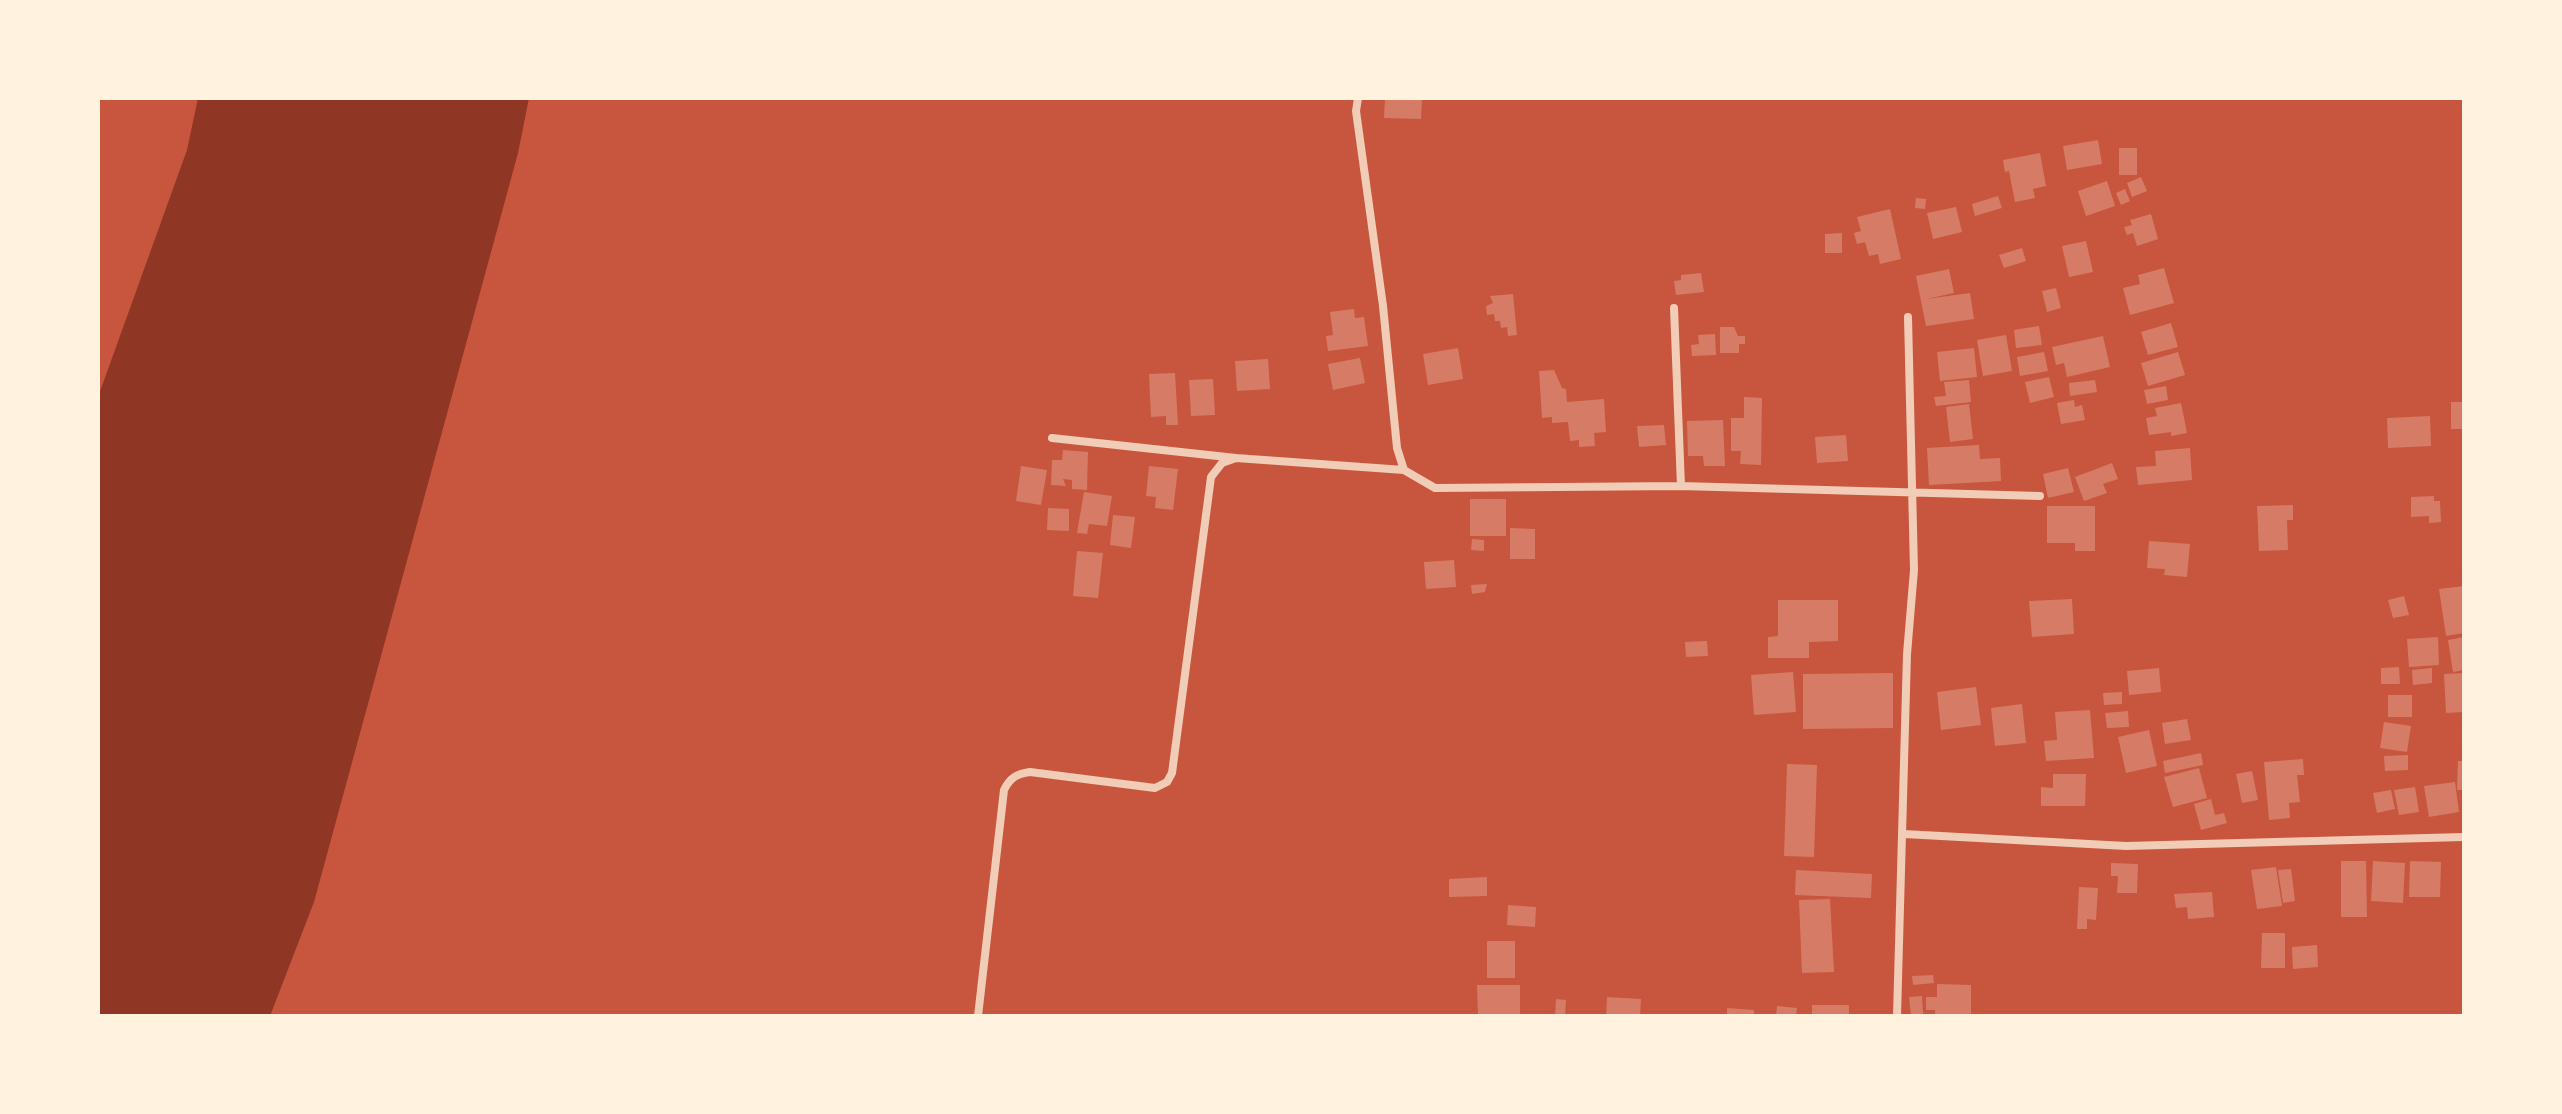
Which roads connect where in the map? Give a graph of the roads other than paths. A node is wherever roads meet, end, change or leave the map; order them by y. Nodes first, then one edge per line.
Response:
1 (1358, 98) edge
2 (1674, 308) dead end
3 (1908, 317) dead end
4 (1052, 438) dead end
5 (1236, 458) junction
6 (1404, 470) junction
7 (1681, 486) junction
8 (1912, 492) junction
9 (2040, 496) dead end
10 (1904, 834) junction
11 (2464, 837) edge
12 (978, 1016) edge
13 (1897, 1016) edge

1 - 6 street
2 - 7 street
3 - 8 street
4 - 5 street
5 - 6 street
5 - 12 street
6 - 7 street
7 - 8 street
8 - 9 street
8 - 10 street
10 - 11 street
10 - 13 street

